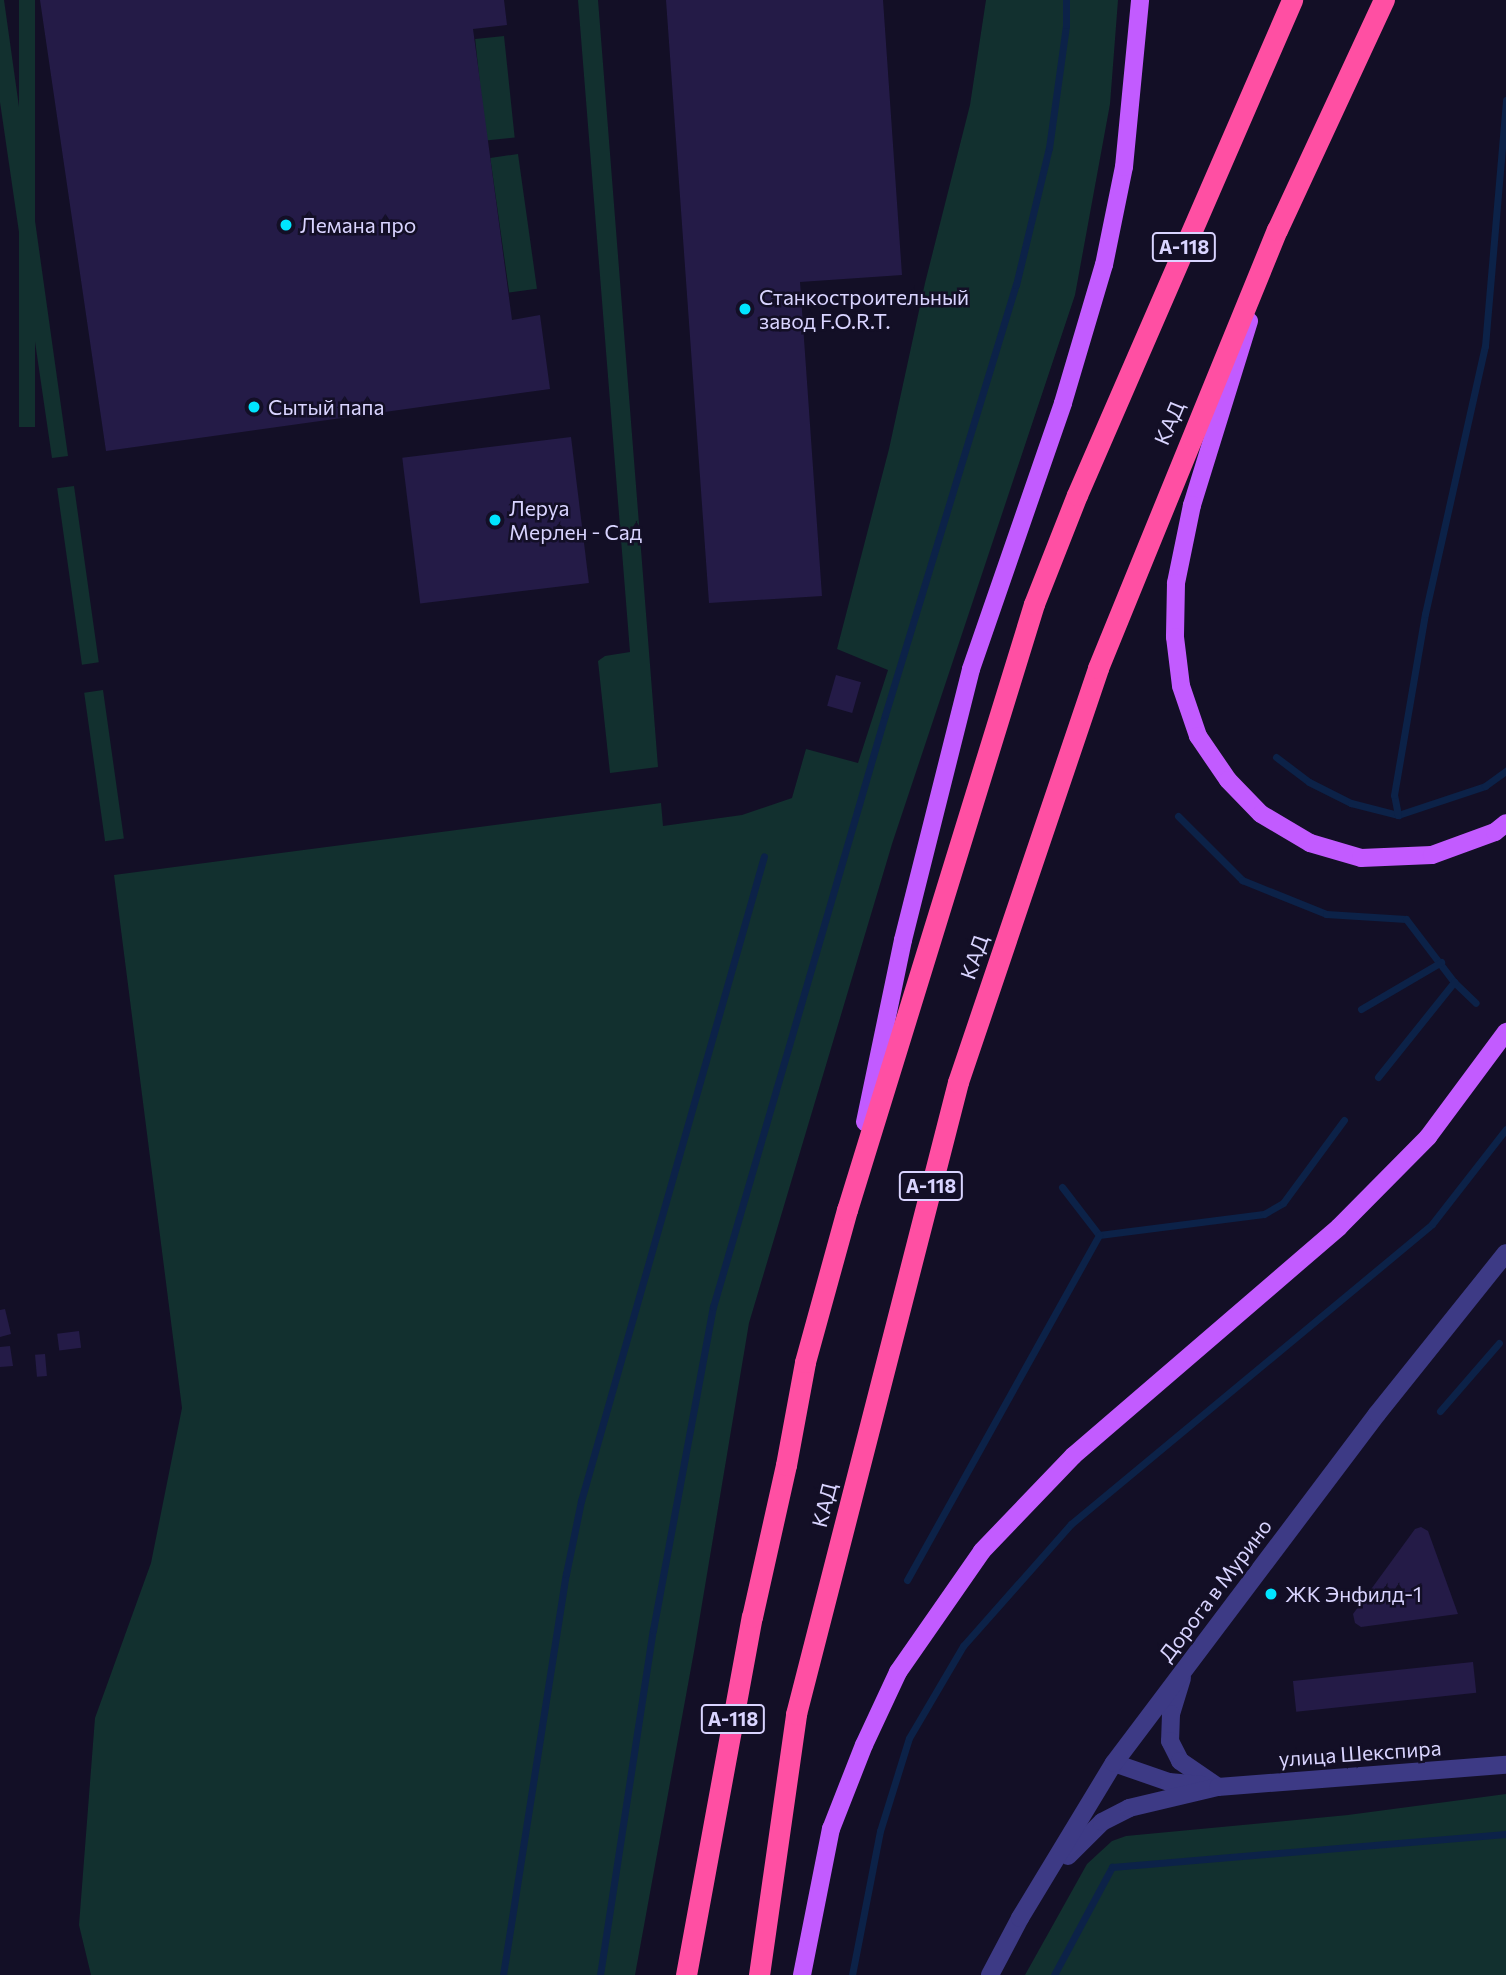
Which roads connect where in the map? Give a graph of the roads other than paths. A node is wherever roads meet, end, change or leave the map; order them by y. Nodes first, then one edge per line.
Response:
1 (1140, 0) edge
2 (1292, 0) edge
3 (1384, 0) edge
4 (1277, 230) junction
5 (1506, 823) edge
6 (1506, 1032) edge
7 (847, 1210) junction
8 (1506, 1253) edge
9 (1185, 1668) junction
10 (1114, 1763) junction
11 (1506, 1765) edge
12 (1218, 1787) junction
13 (1040, 1887) junction
14 (686, 1975) edge
15 (759, 1975) edge
16 (802, 1975) edge
17 (990, 1975) edge

1 - 7 main road
2 - 7 highway, А-118
3 - 4 highway, КАД / А-118
4 - 5 main road
4 - 15 highway, КАД / А-118
6 - 16 main road
7 - 14 highway, А-118
8 - 9 street, Дорога в Мурино
9 - 10 street, Дорога в Мурино
9 - 12 street
10 - 12 street
10 - 13 street, Дорога в Мурино
11 - 12 street, улица Шекспира
12 - 13 street
13 - 17 street, Дорога в Мурино

